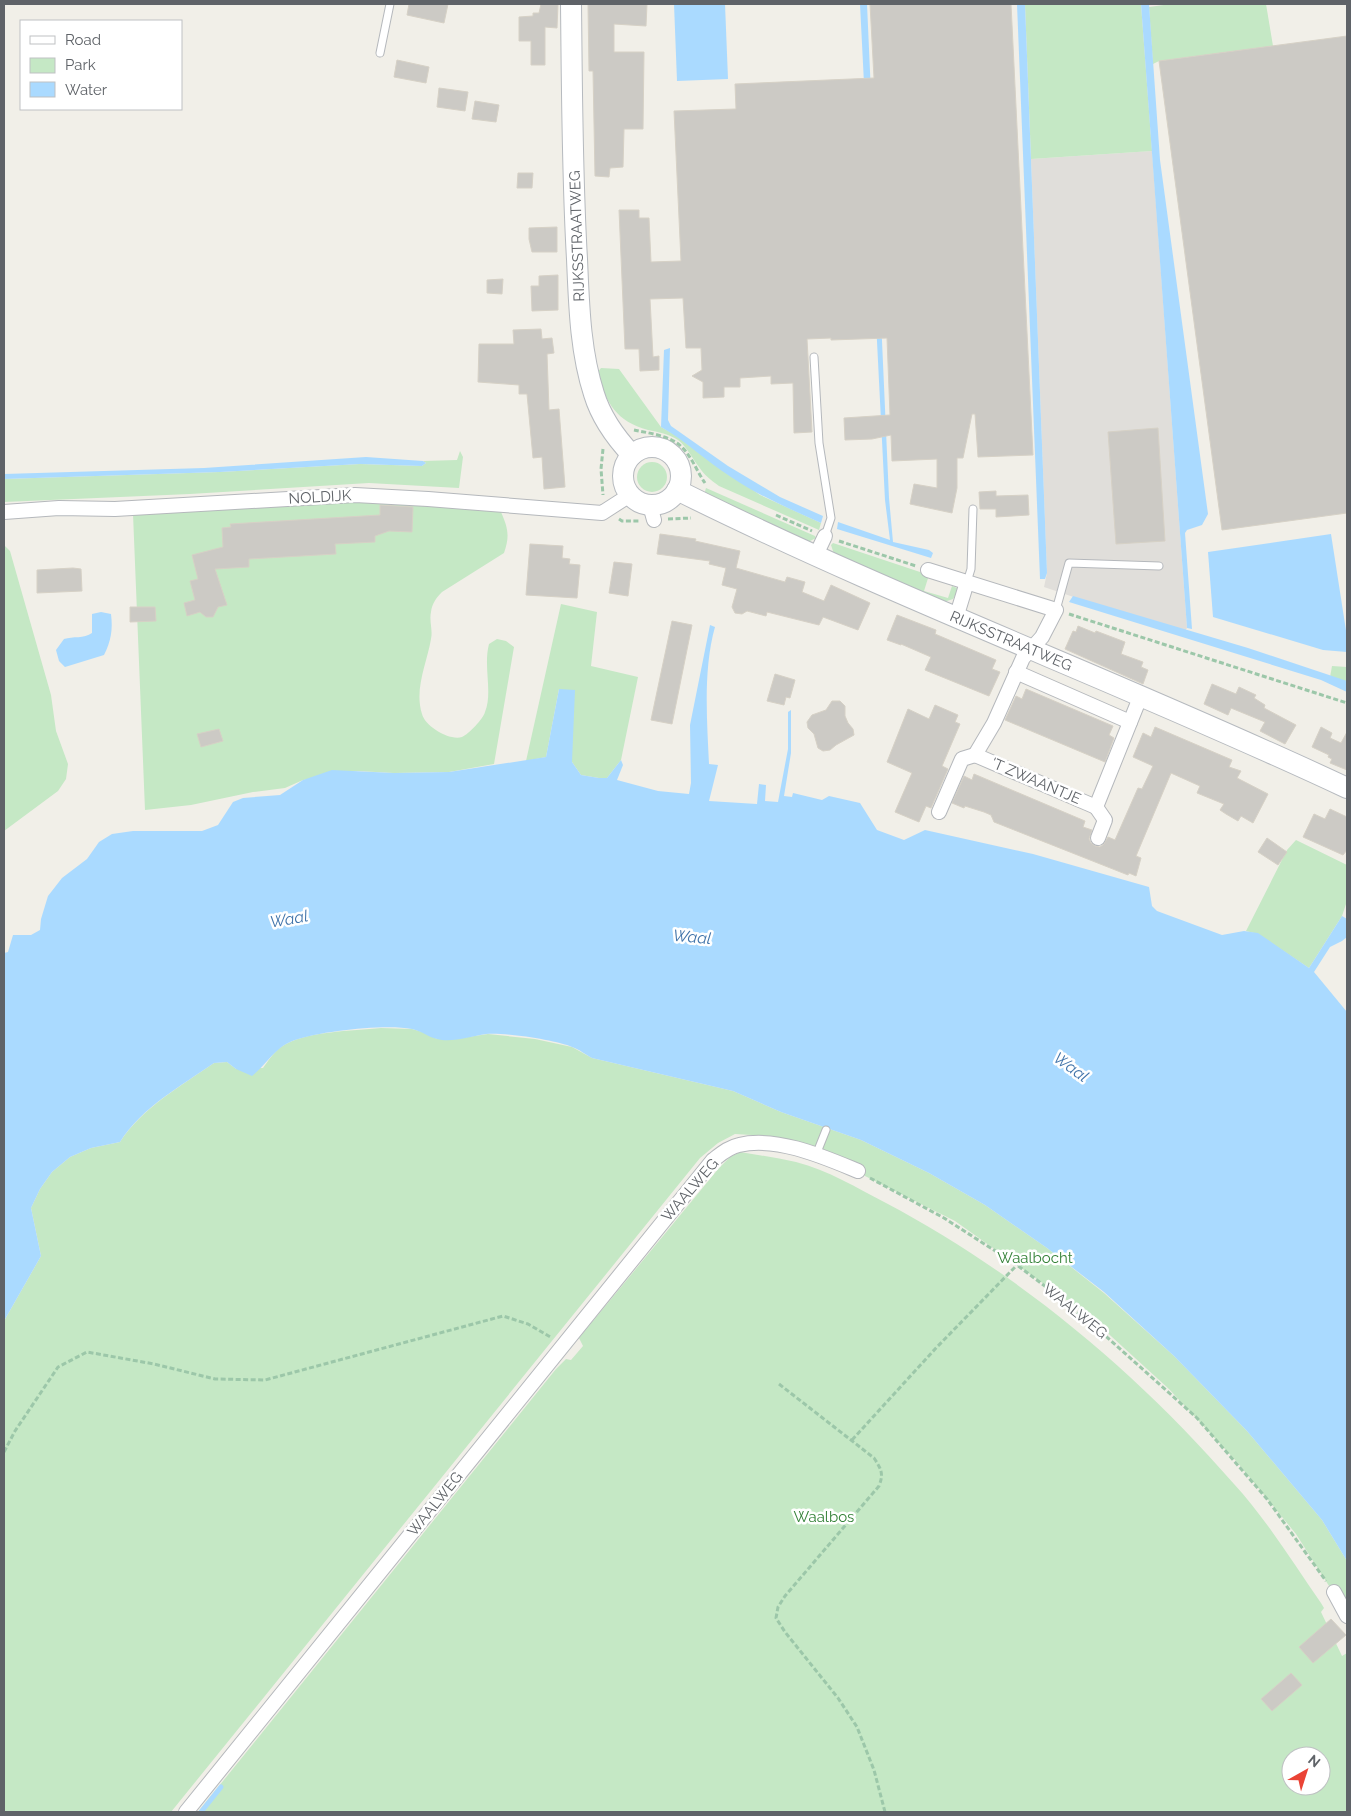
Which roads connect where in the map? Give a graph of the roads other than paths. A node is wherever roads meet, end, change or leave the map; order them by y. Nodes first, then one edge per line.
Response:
1 (390, 4) edge
2 (570, 4) edge
3 (380, 54) dead end
4 (814, 358) dead end
5 (632, 455) junction
6 (677, 490) junction
7 (630, 495) junction
8 (973, 508) dead end
9 (4, 512) edge
10 (825, 536) joint
11 (816, 554) junction
12 (1159, 566) dead end
13 (928, 570) dead end
14 (967, 582) junction
15 (1056, 610) junction
16 (956, 618) junction
17 (1032, 649) junction
18 (1016, 672) junction
19 (1141, 695) junction
20 (1130, 722) junction
21 (975, 755) junction
22 (1347, 788) edge
23 (1096, 807) junction
24 (939, 812) dead end
25 (1098, 838) dead end
26 (826, 1130) dead end
27 (816, 1155) junction
28 (858, 1171) road end
29 (1334, 1592) road end
30 (1347, 1616) edge
31 (186, 1812) edge

1 - 3 lane
2 - 5 street, RIJKSSTRAATWEG
4 - 10 lane
5 - 6 street
5 - 7 street
6 - 7 street
6 - 11 street, RIJKSSTRAATWEG
7 - 9 street, NOLDIJK
8 - 14 lane
10 - 11 street
11 - 16 street, RIJKSSTRAATWEG
12 - 15 lane
13 - 14 street
14 - 15 street
14 - 16 street
15 - 17 street, 'T ZWAANTJE
16 - 17 street, RIJKSSTRAATWEG
17 - 18 street, 'T ZWAANTJE
17 - 19 street, RIJKSSTRAATWEG
18 - 20 street
18 - 21 street, 'T ZWAANTJE
19 - 20 street, 'T ZWAANTJE
19 - 22 street, RIJKSSTRAATWEG
20 - 23 street, 'T ZWAANTJE
21 - 23 street, 'T ZWAANTJE
21 - 24 street, 'T ZWAANTJE
23 - 25 street, 'T ZWAANTJE
26 - 27 lane
27 - 28 street, WAALWEG
27 - 31 street, WAALWEG
29 - 30 street

